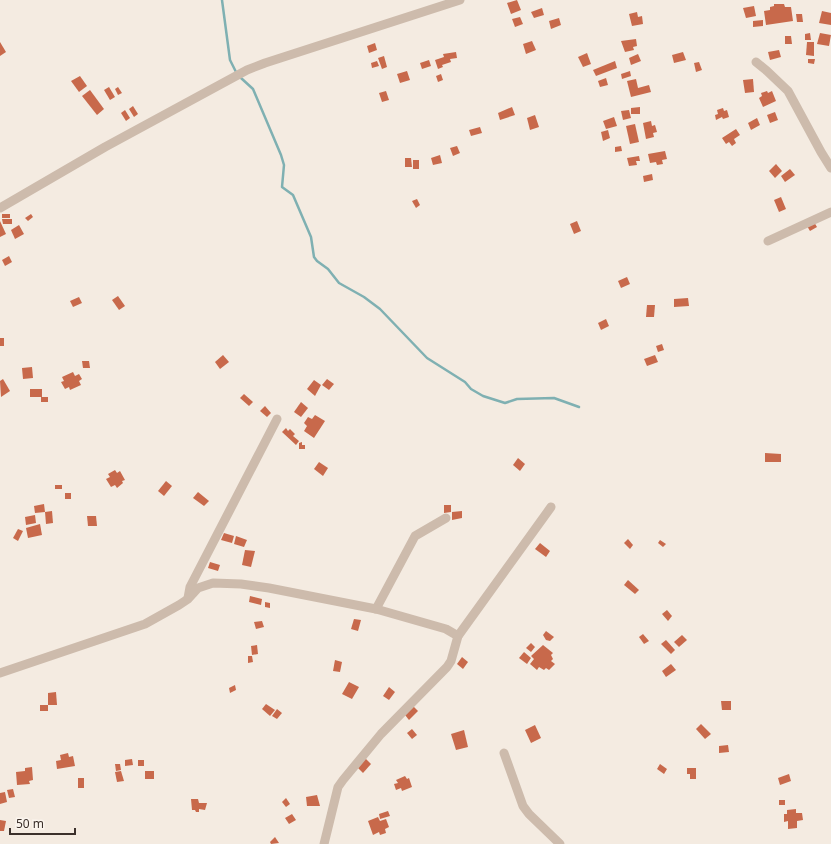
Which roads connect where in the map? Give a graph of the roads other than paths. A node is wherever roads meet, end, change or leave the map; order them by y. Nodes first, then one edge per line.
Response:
1 (460, 0) edge
2 (756, 62) dead end
3 (831, 168) edge
4 (0, 208) edge
5 (831, 212) edge
6 (768, 241) dead end
7 (277, 419) dead end
8 (551, 507) dead end
9 (446, 518) dead end
10 (188, 599) junction
11 (376, 609) junction
12 (458, 636) junction
13 (0, 673) edge
14 (504, 753) dead end
15 (324, 844) edge
16 (560, 844) edge

1 - 4 street
2 - 3 street
5 - 6 street
7 - 10 street
8 - 12 street
9 - 11 street
10 - 11 street
10 - 13 street
11 - 12 street
12 - 15 street
14 - 16 street

